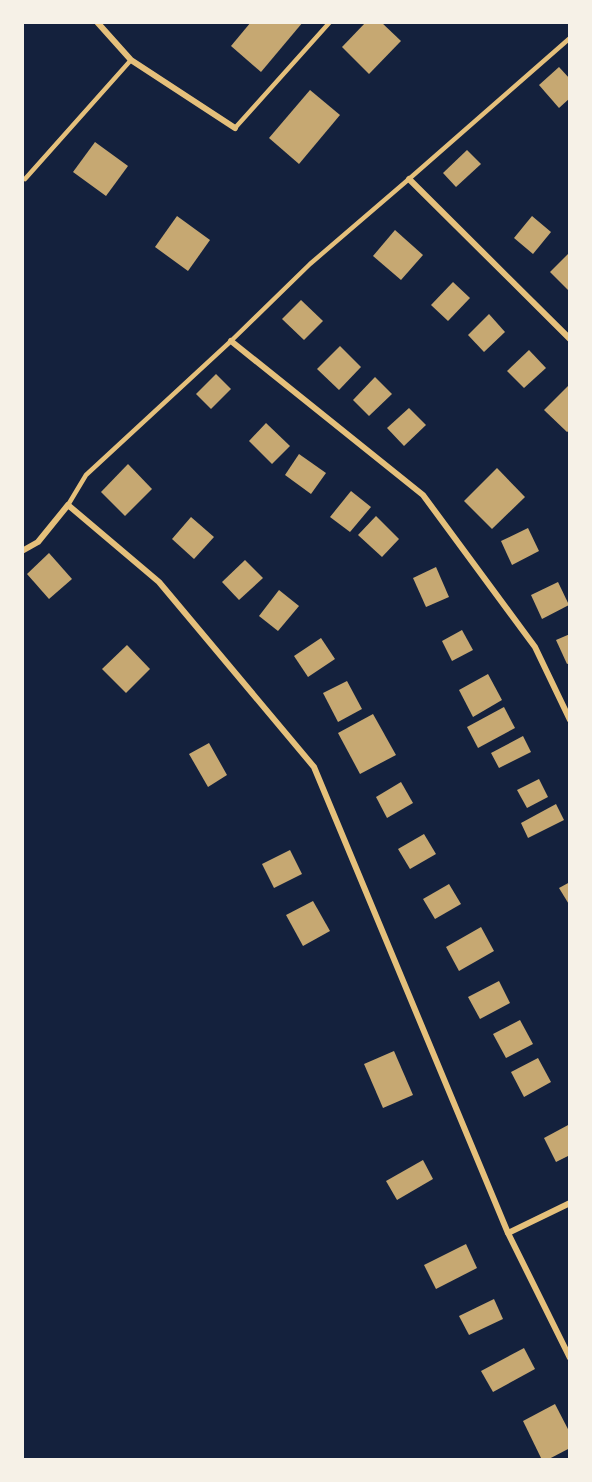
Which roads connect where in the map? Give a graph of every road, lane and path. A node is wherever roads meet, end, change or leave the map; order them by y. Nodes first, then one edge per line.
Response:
1 (97, 22) edge
2 (330, 22) edge
3 (570, 38) edge
4 (131, 60) junction
5 (235, 128) joint
6 (25, 178) dead end
7 (409, 179) junction
8 (570, 339) edge
9 (231, 341) junction
10 (68, 506) junction
11 (22, 551) edge
12 (570, 720) edge
13 (570, 1203) edge
14 (508, 1233) junction
15 (570, 1358) edge

1 - 4 street
2 - 5 lane
3 - 7 lane
4 - 5 street
4 - 6 lane
7 - 8 street
7 - 9 lane
9 - 10 lane
9 - 12 street
10 - 11 street
10 - 14 street
13 - 14 street
14 - 15 street

